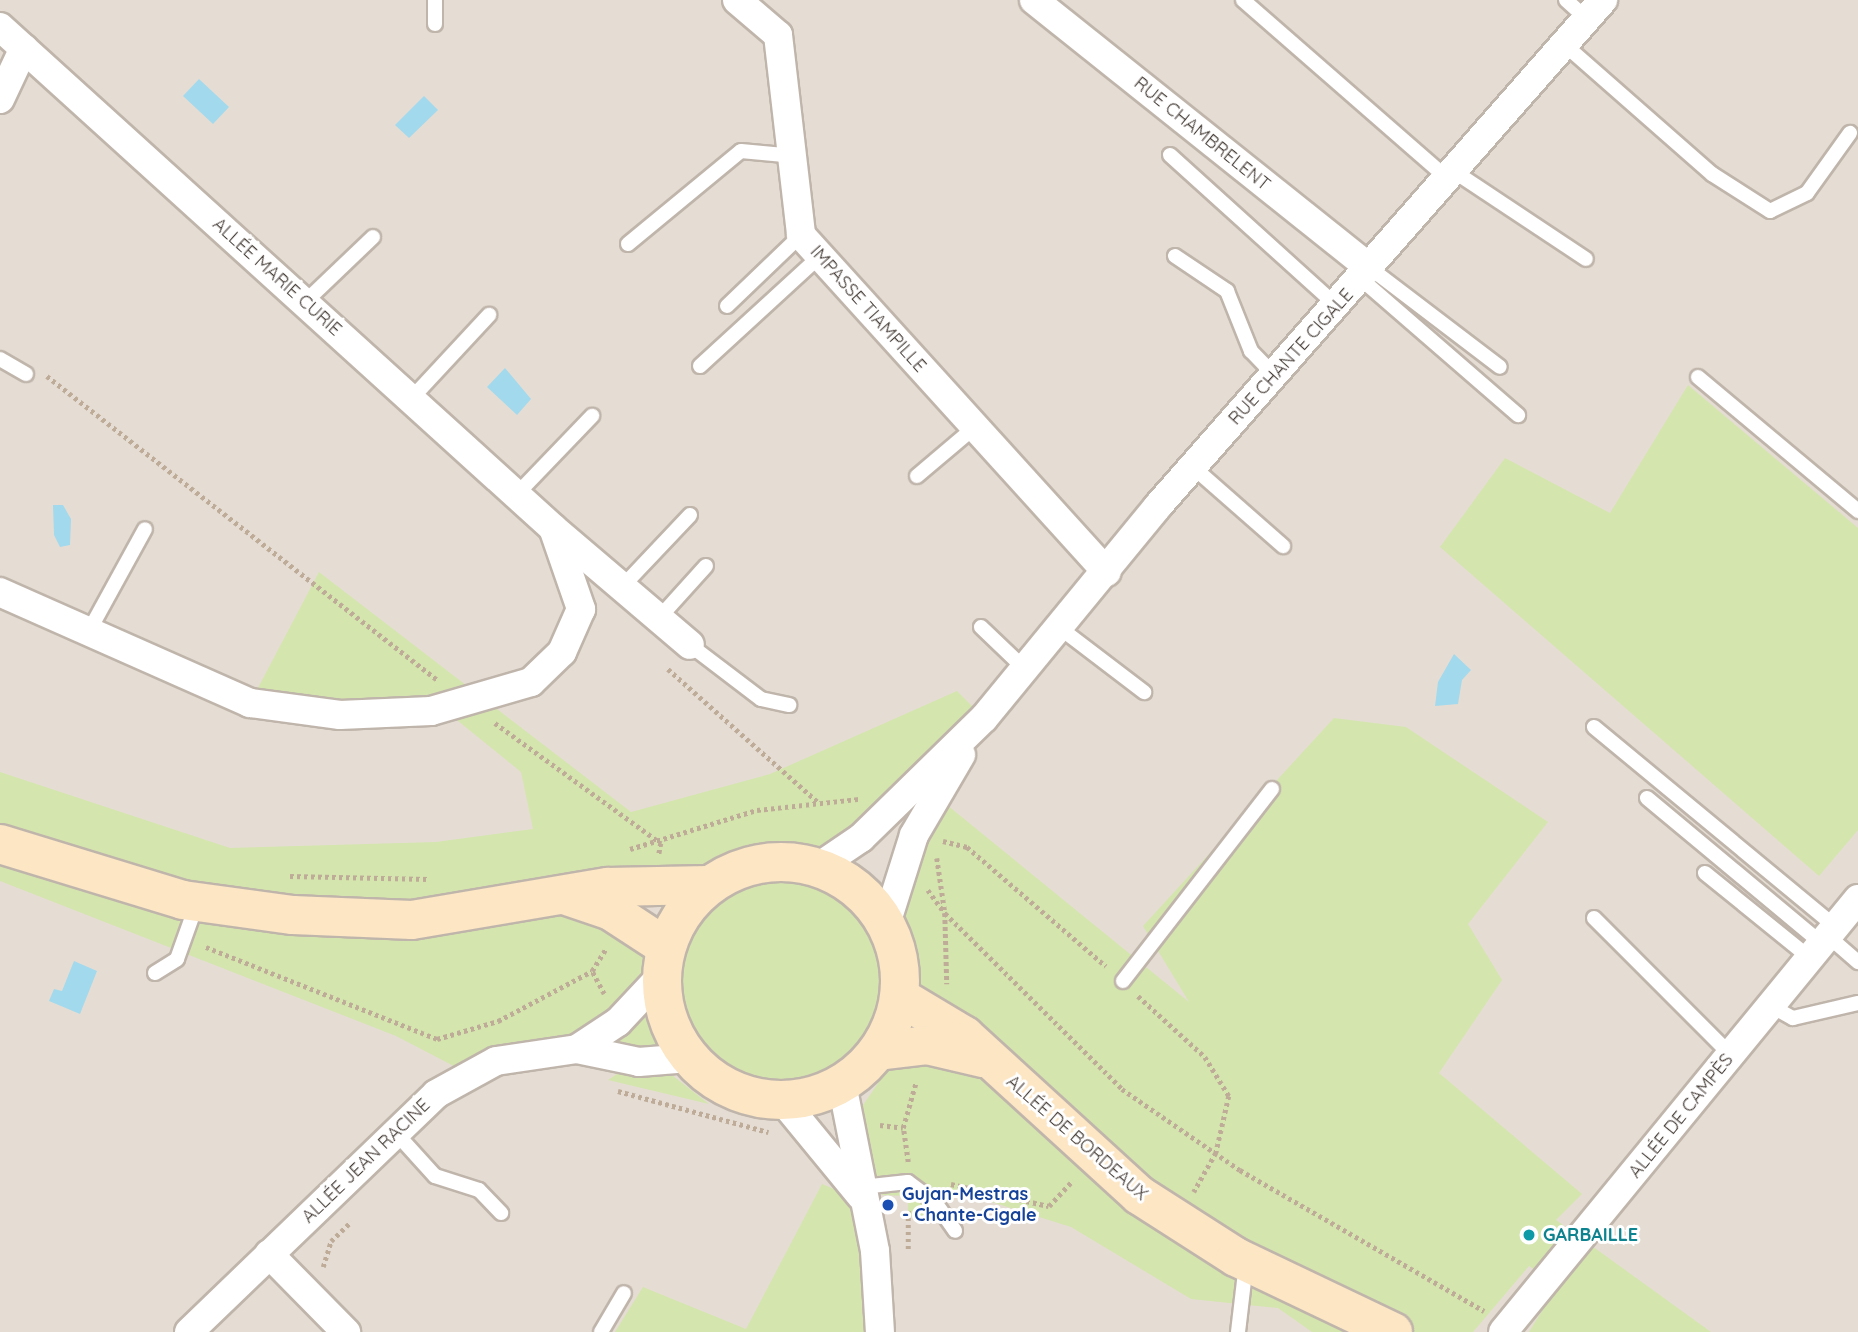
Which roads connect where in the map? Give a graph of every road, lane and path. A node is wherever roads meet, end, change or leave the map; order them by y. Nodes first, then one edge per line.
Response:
1 (435, 0) edge
2 (737, 0) edge
3 (1034, 0) edge
4 (1243, 0) edge
5 (1586, 6) edge
6 (435, 24) dead end
7 (0, 27) edge
8 (1565, 45) junction
9 (24, 48) junction
10 (0, 99) edge
11 (1850, 133) dead end
12 (1170, 155) dead end
13 (796, 156) junction
14 (1451, 175) junction
15 (801, 235) junction
16 (373, 237) dead end
17 (628, 244) dead end
18 (820, 256) junction
19 (1175, 256) dead end
20 (1586, 259) dead end
21 (1366, 274) junction
22 (304, 302) junction
23 (727, 306) dead end
24 (1337, 306) junction
25 (489, 315) dead end
26 (0, 359) edge
27 (700, 366) dead end
28 (1500, 367) dead end
29 (43, 373) dead end
30 (26, 374) dead end
31 (1275, 376) junction
32 (1698, 377) dead end
33 (411, 399) junction
34 (1518, 415) dead end
35 (592, 416) dead end
36 (975, 427) junction
37 (1193, 467) junction
38 (917, 476) dead end
39 (516, 495) junction
40 (1858, 511) edge
41 (690, 515) dead end
42 (553, 528) junction
43 (145, 529) dead end
44 (1283, 546) dead end
45 (706, 566) dead end
46 (1107, 572) junction
47 (622, 587) junction
48 (0, 592) edge
49 (659, 618) junction
50 (981, 627) dead end
51 (1060, 628) junction
52 (89, 631) junction
53 (690, 645) joint
54 (656, 658) dead end
55 (1025, 669) junction
56 (1144, 692) dead end
57 (466, 701) junction
58 (789, 705) dead end
59 (984, 718) junction
60 (1594, 727) dead end
61 (1272, 789) dead end
62 (1647, 798) dead end
63 (865, 801) dead end
64 (818, 802) junction
65 (661, 843) junction
66 (0, 844) edge
67 (620, 851) dead end
68 (932, 852) dead end
69 (818, 867) junction
70 (1705, 873) dead end
71 (277, 876) dead end
72 (443, 880) dead end
73 (917, 881) dead end
74 (656, 884) junction
75 (709, 885) junction
76 (561, 894) junction
77 (1858, 899) edge
78 (197, 902) junction
79 (945, 913) junction
80 (1594, 918) dead end
81 (886, 924) junction
82 (183, 939) junction
83 (1824, 941) junction
84 (663, 962) junction
85 (1858, 962) edge
86 (592, 971) dead end
87 (155, 973) dead end
88 (1123, 981) dead end
89 (900, 997) junction
90 (1858, 1003) edge
91 (1771, 1006) junction
92 (938, 1017) junction
93 (576, 1049) junction
94 (878, 1051) junction
95 (1731, 1055) junction
96 (689, 1058) junction
97 (986, 1059) junction
98 (842, 1084) junction
99 (612, 1089) dead end
100 (783, 1101) junction
101 (396, 1133) junction
102 (813, 1136) junction
103 (1102, 1161) junction
104 (908, 1182) junction
105 (864, 1194) junction
106 (360, 1213) dead end
107 (501, 1213) dead end
108 (955, 1231) dead end
109 (269, 1254) junction
110 (1246, 1262) junction
111 (326, 1282) dead end
112 (624, 1293) dead end
113 (1506, 1329) edge
114 (189, 1332) edge
115 (346, 1332) edge
116 (601, 1332) edge
117 (880, 1332) edge
118 (1238, 1332) edge
119 (1392, 1332) edge

1 - 6 lane
2 - 13 street, IMPASSE TIAMPILLE
3 - 21 street, RUE CHAMBRELENT
4 - 14 lane
5 - 8 street, RUE CHANTE CIGALE
7 - 9 street, ALLÉE MARIE CURIE
8 - 11 lane
8 - 14 street, RUE CHANTE CIGALE
9 - 10 street
9 - 22 street, ALLÉE MARIE CURIE
12 - 24 lane
13 - 15 street, IMPASSE TIAMPILLE
13 - 17 lane
14 - 20 lane
14 - 21 street, RUE CHANTE CIGALE
15 - 18 street, IMPASSE TIAMPILLE
15 - 23 lane
16 - 22 lane
18 - 27 lane
18 - 36 street, IMPASSE TIAMPILLE
19 - 31 lane
21 - 24 street, RUE CHANTE CIGALE
21 - 28 lane
21 - 34 lane
22 - 33 street, ALLÉE MARIE CURIE
24 - 31 street, RUE CHANTE CIGALE
25 - 33 lane
26 - 30 lane
29 - 57 path
31 - 37 street, RUE CHANTE CIGALE
32 - 40 lane
33 - 39 street, ALLÉE MARIE CURIE
35 - 39 lane
36 - 38 lane
36 - 46 street, IMPASSE TIAMPILLE
37 - 44 lane
37 - 46 street, RUE CHANTE CIGALE
39 - 42 street, ALLÉE MARIE CURIE
41 - 47 lane
42 - 47 street, ALLÉE MARIE CURIE
42 - 57 street, ALLÉE MARIE CURIE
43 - 52 lane
45 - 49 lane
46 - 51 street, RUE CHANTE CIGALE
47 - 49 street, ALLÉE MARIE CURIE
48 - 52 street, ALLÉE MARIE CURIE
49 - 53 street, ALLÉE MARIE CURIE
50 - 55 lane
51 - 55 street, RUE CHANTE CIGALE
51 - 56 lane
52 - 57 street, ALLÉE MARIE CURIE
53 - 58 lane
54 - 64 path
55 - 59 street, RUE CHANTE CIGALE
57 - 65 path
59 - 69 street, RUE CHANTE CIGALE
59 - 81 street, RUE CHANTE CIGALE
60 - 83 lane
61 - 88 lane
62 - 83 lane
63 - 64 path
64 - 65 path
65 - 67 path
65 - 74 path
66 - 78 main road
68 - 79 path
69 - 75 main road
69 - 81 main road
70 - 83 lane
71 - 72 path
73 - 79 path
74 - 75 main road
74 - 76 main road
75 - 84 main road
76 - 78 main road
76 - 84 main road
77 - 83 street, ALLÉE DE CAMPÈS
78 - 82 lane
79 - 92 path
79 - 113 path
80 - 95 lane
81 - 89 main road
82 - 86 path
82 - 87 lane
83 - 85 lane
83 - 91 street, ALLÉE DE CAMPÈS
84 - 93 street, ALLÉE JEAN RACINE
84 - 96 main road
89 - 92 main road, ALLÉE DE BORDEAUX
89 - 94 main road
90 - 91 lane
91 - 95 street, ALLÉE DE CAMPÈS
92 - 97 main road, ALLÉE DE BORDEAUX
93 - 96 street, ALLÉE JEAN RACINE
93 - 101 street, ALLÉE JEAN RACINE
94 - 97 main road, ALLÉE DE BORDEAUX
94 - 98 main road
95 - 113 street, ALLÉE DE CAMPÈS
96 - 100 main road
97 - 103 main road, ALLÉE DE BORDEAUX
98 - 100 main road
98 - 105 street
99 - 102 path
100 - 102 street
101 - 107 lane
101 - 109 street, ALLÉE JEAN RACINE
102 - 105 street
103 - 104 path
103 - 110 main road, ALLÉE DE BORDEAUX
104 - 105 lane
104 - 108 lane
105 - 117 street
106 - 111 path
109 - 114 street, ALLÉE JEAN RACINE
109 - 115 street
110 - 118 lane
110 - 119 main road, ALLÉE DE BORDEAUX
112 - 116 lane

